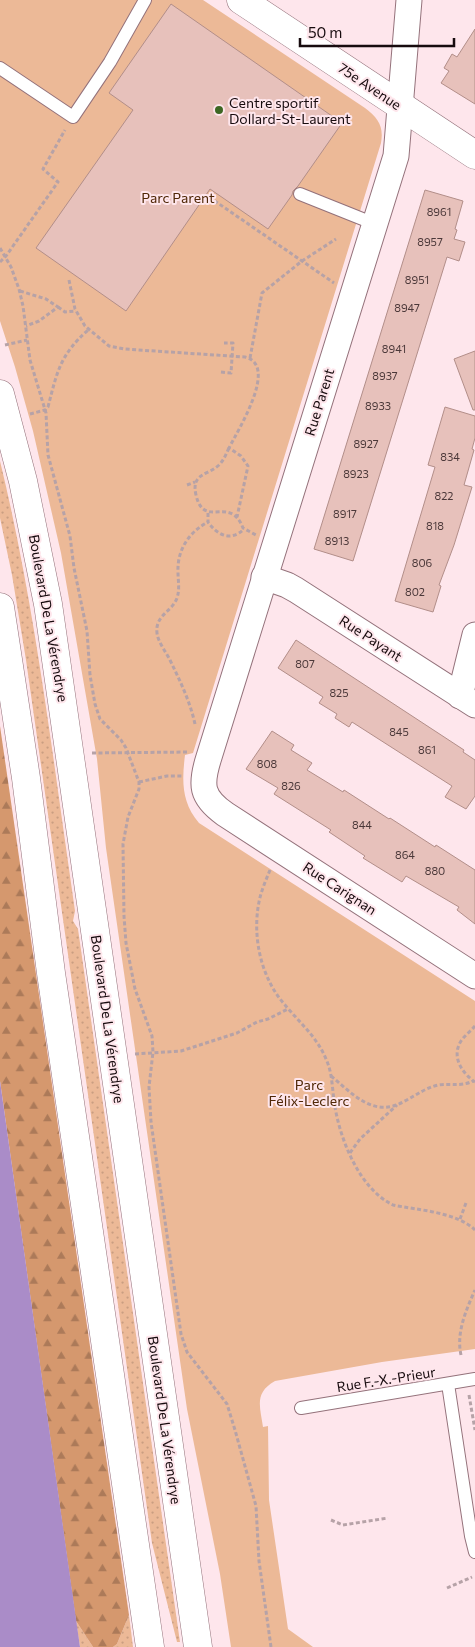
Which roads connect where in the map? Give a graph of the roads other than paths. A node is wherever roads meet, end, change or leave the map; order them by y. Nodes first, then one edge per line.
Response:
1 (146, 0) edge
2 (241, 0) edge
3 (409, 0) edge
4 (0, 68) edge
5 (400, 107) junction
6 (475, 155) edge
7 (300, 194) dead end
8 (374, 224) junction
9 (0, 394) edge
10 (264, 577) junction
11 (0, 607) edge
12 (475, 635) edge
13 (468, 700) edge
14 (207, 798) joint
15 (475, 976) edge
16 (475, 1379) edge
17 (448, 1384) junction
18 (301, 1408) dead end
19 (475, 1552) edge
20 (150, 1647) edge
21 (198, 1647) edge

1 - 4 lane
2 - 5 main road, 75e Avenue
3 - 5 street, Rue Parent
5 - 6 main road, 75e Avenue
5 - 8 street, Rue Parent
7 - 8 lane
8 - 10 street, Rue Parent
9 - 21 main road, Boulevard De La Vérendrye
10 - 13 street, Rue Payant
10 - 14 street, Rue Parent
11 - 20 main road
12 - 13 street
14 - 15 street, Rue Carignan
16 - 17 lane, Rue F.-X.-Prieur
17 - 18 lane, Rue F.-X.-Prieur
17 - 19 lane

